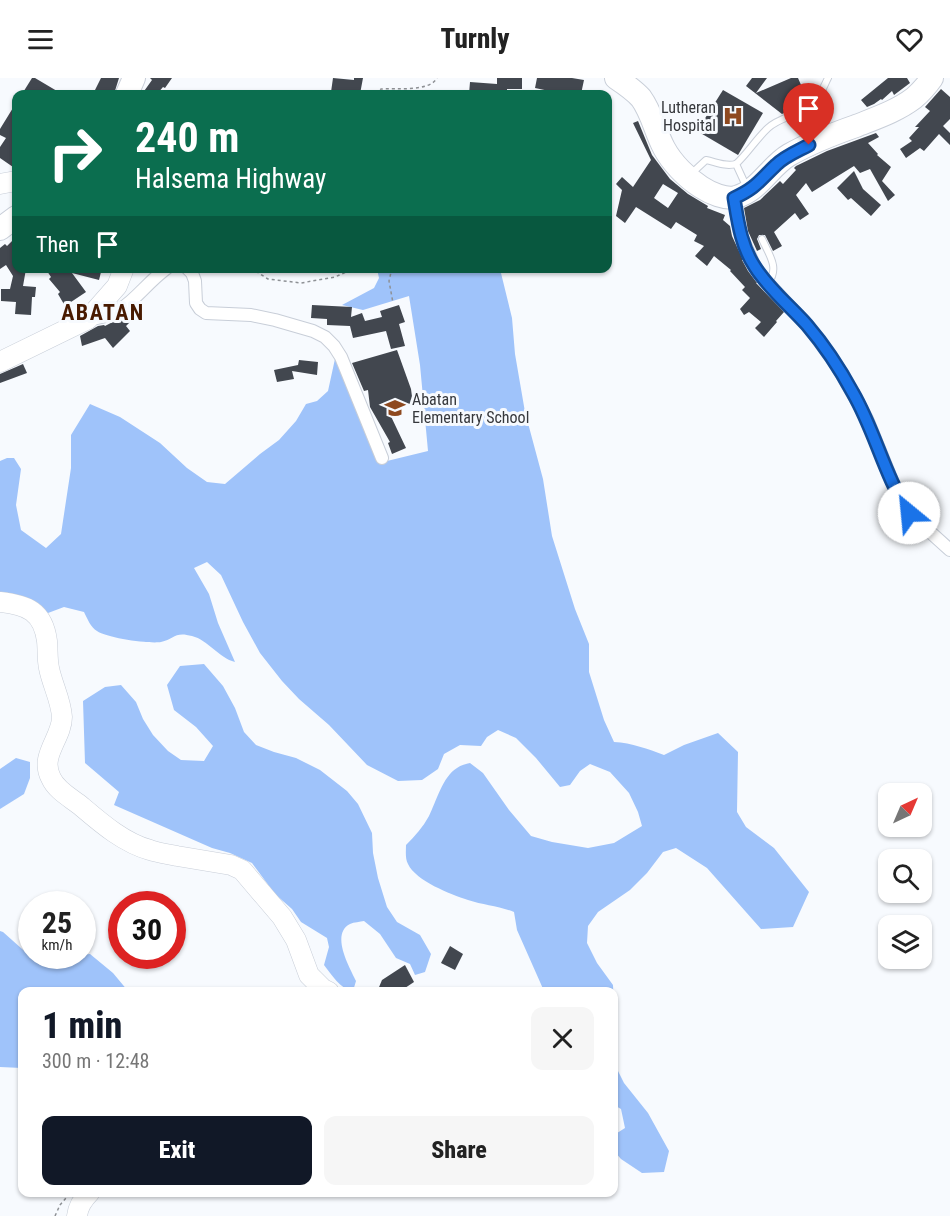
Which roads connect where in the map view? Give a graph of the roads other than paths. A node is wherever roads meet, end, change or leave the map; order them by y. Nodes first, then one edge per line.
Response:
1 (616, 78) edge
2 (828, 78) edge
3 (932, 78) edge
4 (736, 164) junction
5 (687, 177) junction
6 (741, 195) junction
7 (762, 239) dead end
8 (123, 273) edge
9 (161, 273) edge
10 (192, 273) edge
11 (768, 283) junction
12 (88, 319) junction
13 (0, 362) edge
14 (382, 458) dead end
15 (950, 550) edge
16 (0, 602) edge
17 (321, 987) edge
18 (85, 1197) edge
19 (76, 1216) edge

1 - 5 highway
2 - 4 lane
3 - 6 highway
4 - 5 lane
4 - 6 lane
5 - 6 highway
6 - 11 street
7 - 11 lane
8 - 12 main road
9 - 12 street
10 - 14 street
11 - 15 street
12 - 13 main road
16 - 17 main road
18 - 19 main road

